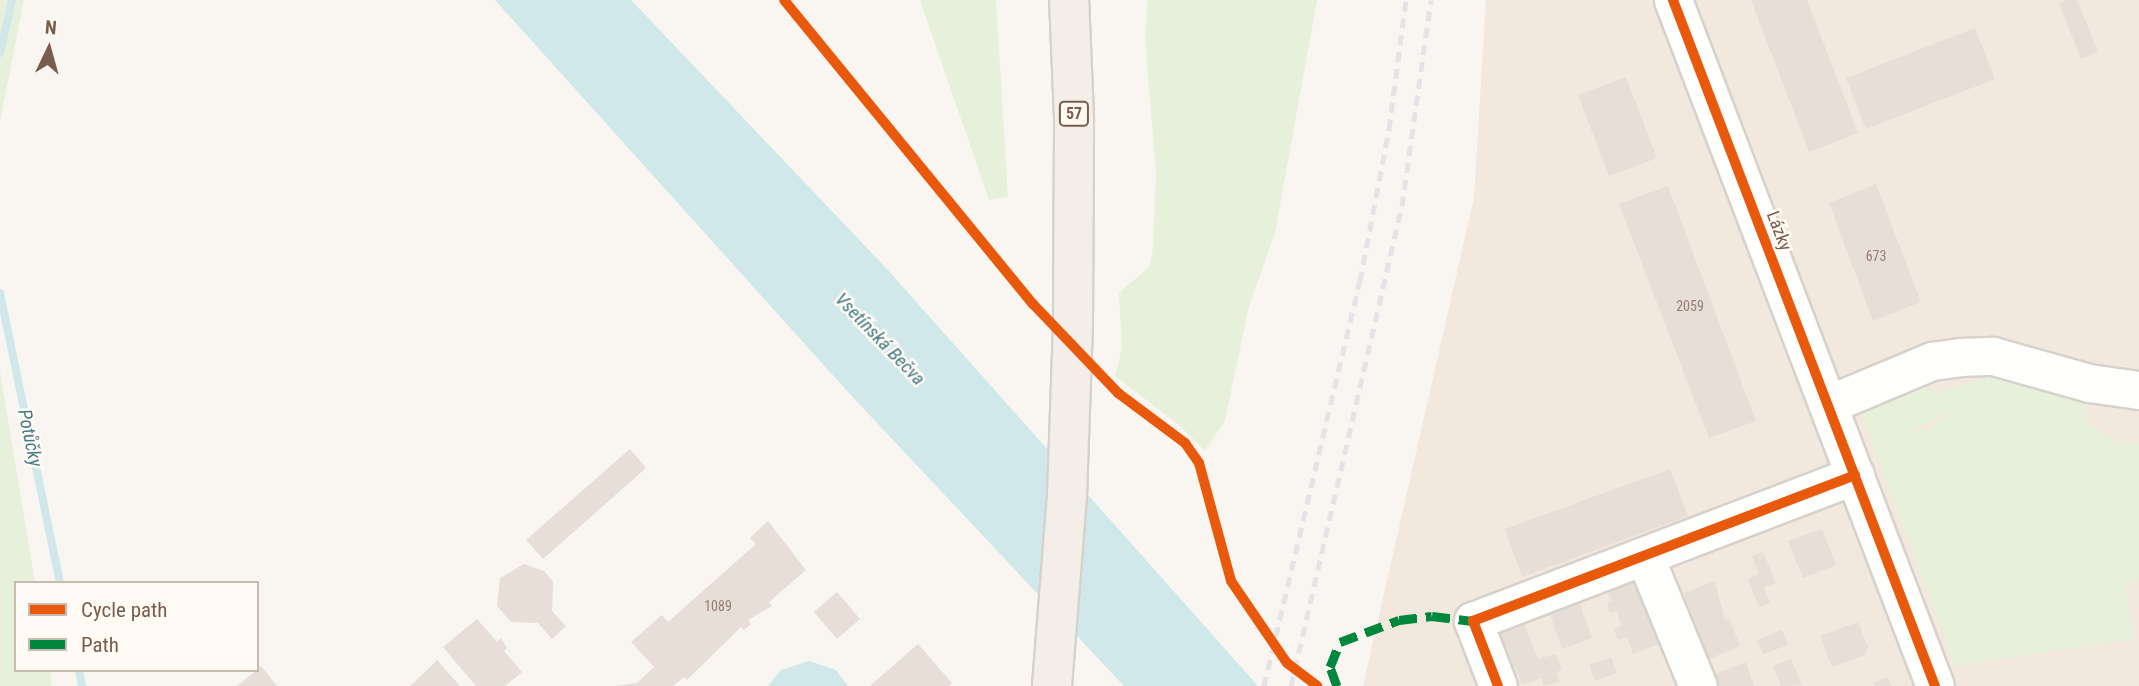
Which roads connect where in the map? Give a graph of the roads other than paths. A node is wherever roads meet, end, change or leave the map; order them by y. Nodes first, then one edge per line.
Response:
1 (1069, 0) edge
2 (1673, 0) edge
3 (2139, 390) edge
4 (1829, 404) junction
5 (1855, 474) junction
6 (1645, 557) junction
7 (1052, 686) edge
8 (1498, 686) edge
9 (1698, 686) edge
10 (1935, 686) edge

1 - 7 main road, 57
2 - 4 street, Lázky
3 - 4 street
4 - 5 street, Lázky
5 - 6 street
5 - 10 street, Lázky
6 - 8 street
6 - 9 street

